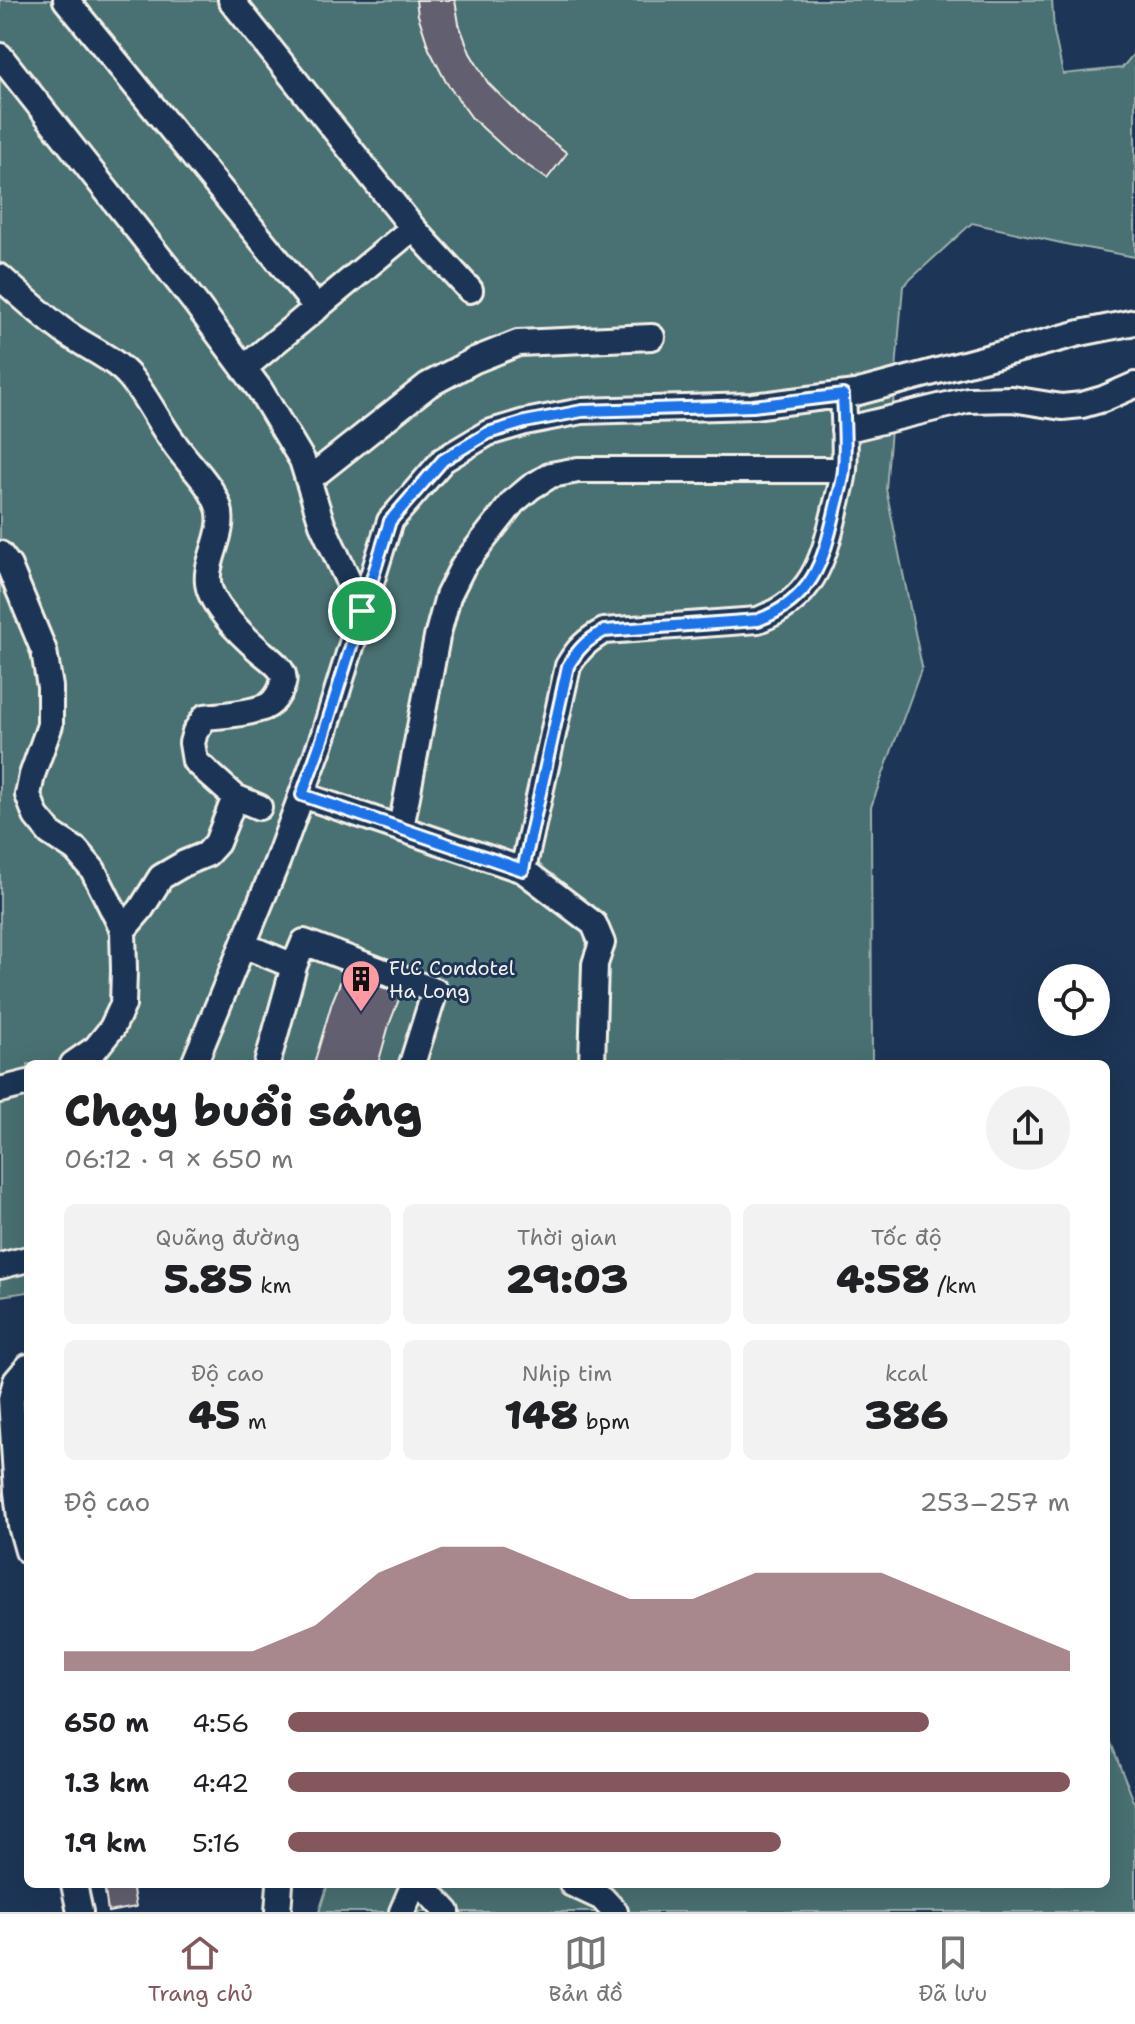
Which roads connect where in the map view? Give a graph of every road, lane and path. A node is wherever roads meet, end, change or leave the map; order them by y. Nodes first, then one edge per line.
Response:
1 (66, 0) edge
2 (231, 0) edge
3 (0, 56) edge
4 (413, 228) junction
5 (0, 277) edge
6 (470, 290) dead end
7 (317, 308) junction
8 (1135, 322) edge
9 (652, 337) dead end
10 (244, 368) junction
11 (1135, 385) edge
12 (843, 395) junction
13 (844, 430) junction
14 (844, 470) junction
15 (308, 480) junction
16 (0, 554) edge
17 (362, 611) junction
18 (302, 795) junction
19 (235, 797) junction
20 (259, 807) dead end
21 (401, 828) junction
22 (523, 870) junction
23 (123, 930) junction
24 (243, 945) junction
25 (294, 966) junction
26 (79, 1060) edge
27 (196, 1060) edge
28 (268, 1060) edge
29 (413, 1060) edge
30 (592, 1060) edge
31 (24, 1084) edge
32 (0, 1090) edge
33 (24, 1260) edge
34 (0, 1266) edge
35 (24, 1372) edge
36 (24, 1537) edge
37 (75, 1888) edge
38 (280, 1888) edge
39 (412, 1888) edge
40 (425, 1888) edge
41 (582, 1888) edge
42 (80, 1912) edge
43 (278, 1912) edge
44 (402, 1912) edge
45 (447, 1912) edge
46 (615, 1912) edge

1 - 7 street
2 - 4 street
3 - 10 street
4 - 6 street
4 - 7 street
5 - 19 street
7 - 10 street
8 - 12 street
9 - 15 street
10 - 15 street
11 - 13 street
12 - 13 street
12 - 17 street
13 - 14 street
14 - 21 street
14 - 22 street
15 - 17 street
16 - 23 street
17 - 18 street
18 - 21 street
18 - 24 street
19 - 20 street
19 - 23 street
21 - 22 street
22 - 30 street
23 - 26 street
24 - 25 street
24 - 27 street
25 - 28 street
25 - 29 street
31 - 32 street
33 - 34 street
35 - 36 street
37 - 42 street
38 - 43 street
39 - 44 street
40 - 45 street
41 - 46 street

